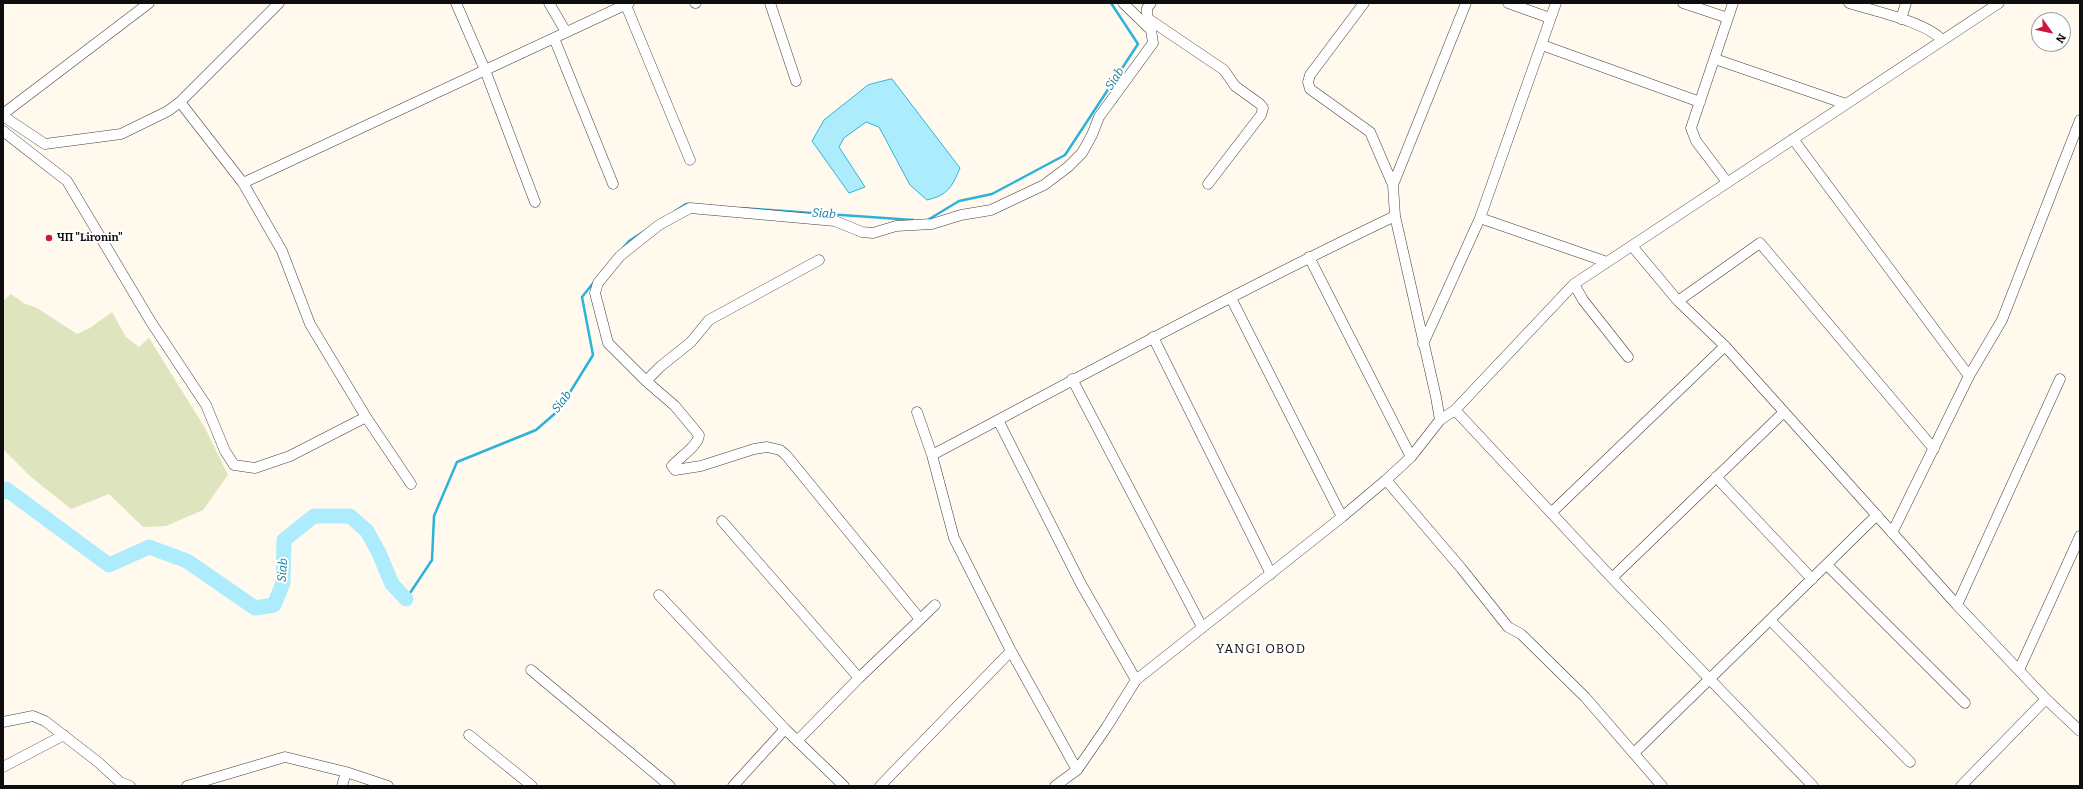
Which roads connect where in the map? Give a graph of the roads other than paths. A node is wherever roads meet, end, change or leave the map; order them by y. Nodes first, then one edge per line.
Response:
1 (278, 3) edge
2 (456, 3) edge
3 (549, 3) edge
4 (626, 3) edge
5 (770, 3) edge
6 (1123, 3) edge
7 (1151, 3) edge
8 (1364, 3) edge
9 (1466, 3) edge
10 (1508, 3) edge
11 (1556, 3) edge
12 (1683, 3) edge
13 (1733, 3) edge
14 (1849, 3) edge
15 (1906, 3) edge
16 (1999, 3) edge
17 (147, 4) edge
18 (1550, 18) junction
19 (1728, 18) junction
20 (1901, 19) junction
21 (1156, 30) junction
22 (566, 32) junction
23 (554, 38) junction
24 (1942, 40) junction
25 (1542, 45) junction
26 (1715, 59) junction
27 (485, 70) junction
28 (796, 81) dead end
29 (180, 102) junction
30 (1700, 102) junction
31 (1846, 104) junction
32 (3, 115) edge
33 (2080, 120) edge
34 (3, 131) edge
35 (1793, 139) junction
36 (690, 160) dead end
37 (1727, 182) junction
38 (243, 183) junction
39 (613, 184) dead end
40 (1208, 184) dead end
41 (1393, 185) junction
42 (535, 202) dead end
43 (1395, 216) junction
44 (1480, 218) junction
45 (1632, 246) junction
46 (1309, 257) junction
47 (819, 260) dead end
48 (1607, 262) junction
49 (1574, 284) junction
50 (1231, 298) junction
51 (1678, 301) junction
52 (1153, 337) junction
53 (1423, 344) junction
54 (1725, 346) junction
55 (1628, 357) dead end
56 (1969, 376) junction
57 (1072, 379) junction
58 (2060, 379) dead end
59 (646, 381) junction
60 (1455, 410) junction
61 (918, 412) dead end
62 (1784, 412) junction
63 (366, 416) junction
64 (998, 420) junction
65 (1440, 420) junction
66 (1934, 449) junction
67 (932, 455) junction
68 (1411, 457) junction
69 (1716, 477) junction
70 (1386, 480) junction
71 (411, 484) dead end
72 (1551, 513) junction
73 (1877, 516) junction
74 (1342, 517) junction
75 (722, 521) dead end
76 (1892, 533) junction
77 (2080, 536) edge
78 (1827, 564) junction
79 (1271, 574) junction
80 (1612, 578) junction
81 (1812, 579) junction
82 (658, 595) dead end
83 (935, 605) dead end
84 (1957, 605) junction
85 (920, 619) junction
86 (1770, 620) junction
87 (1202, 627) junction
88 (1011, 651) junction
89 (531, 670) dead end
90 (2019, 670) junction
91 (859, 678) junction
92 (1710, 679) junction
93 (1136, 680) junction
94 (2046, 699) junction
95 (1965, 704) dead end
96 (3, 722) edge
97 (785, 729) junction
98 (2079, 730) edge
99 (64, 735) junction
100 (469, 735) dead end
101 (797, 741) junction
102 (1634, 753) junction
103 (1910, 762) dead end
104 (3, 767) edge
105 (1077, 770) junction
106 (346, 772) junction
107 (120, 784) edge
108 (130, 786) edge
109 (187, 786) edge
110 (342, 786) edge
111 (388, 786) edge
112 (532, 786) edge
113 (670, 786) edge
114 (733, 786) edge
115 (844, 786) edge
116 (880, 786) edge
117 (1055, 786) edge
118 (1662, 786) edge
119 (1813, 786) edge
120 (1961, 786) edge

1 - 29 street
2 - 27 street
3 - 22 street
4 - 22 street
4 - 36 street
5 - 28 street
6 - 21 street
7 - 21 street
8 - 41 street
9 - 41 street
10 - 18 street
11 - 18 street
12 - 19 street
13 - 19 street
14 - 20 street
15 - 20 street
16 - 24 street
17 - 32 street
18 - 25 street
19 - 26 street
20 - 24 street
21 - 40 street
21 - 59 street
22 - 23 street
23 - 27 street
23 - 39 street
24 - 31 street
25 - 30 street
25 - 44 street
26 - 30 street
26 - 31 street
27 - 38 street
27 - 42 street
29 - 32 street
29 - 38 street
30 - 37 street
31 - 35 street
33 - 56 street
34 - 63 street
35 - 37 street
35 - 56 street
37 - 45 street
38 - 63 street
41 - 43 street
43 - 46 street
43 - 53 street
44 - 48 street
44 - 53 street
45 - 48 street
45 - 51 street
46 - 50 street
46 - 68 street
47 - 59 street
48 - 49 street
49 - 55 street
49 - 60 street
50 - 52 street
50 - 74 street
51 - 54 street
51 - 66 street
52 - 57 street
52 - 79 street
53 - 65 street
54 - 62 street
54 - 72 street
56 - 66 street
57 - 64 street
57 - 87 street
58 - 84 street
59 - 85 street
60 - 65 street
60 - 72 street
61 - 67 street
62 - 69 street
62 - 73 street
63 - 71 street
64 - 67 street
64 - 93 street
65 - 68 street
66 - 76 street
67 - 88 street
68 - 70 street
69 - 80 street
69 - 81 street
70 - 74 street
70 - 102 street
72 - 80 street
73 - 76 street
73 - 78 street
74 - 79 street
75 - 91 street
76 - 84 street
77 - 90 street
78 - 81 street
78 - 95 street
79 - 87 street
80 - 92 street
81 - 86 street
82 - 97 street
83 - 85 street
84 - 90 street
85 - 91 street
86 - 92 street
86 - 103 street
87 - 93 street
88 - 105 street
88 - 116 street
89 - 113 street
90 - 94 street
91 - 101 street
92 - 102 street
92 - 119 street
93 - 105 street
94 - 98 street
94 - 120 street
96 - 99 street
97 - 101 street
97 - 114 street
99 - 104 street
99 - 107 street
100 - 112 street
101 - 115 street
102 - 118 street
105 - 117 street
106 - 109 street
106 - 110 street
106 - 111 street
107 - 108 street

